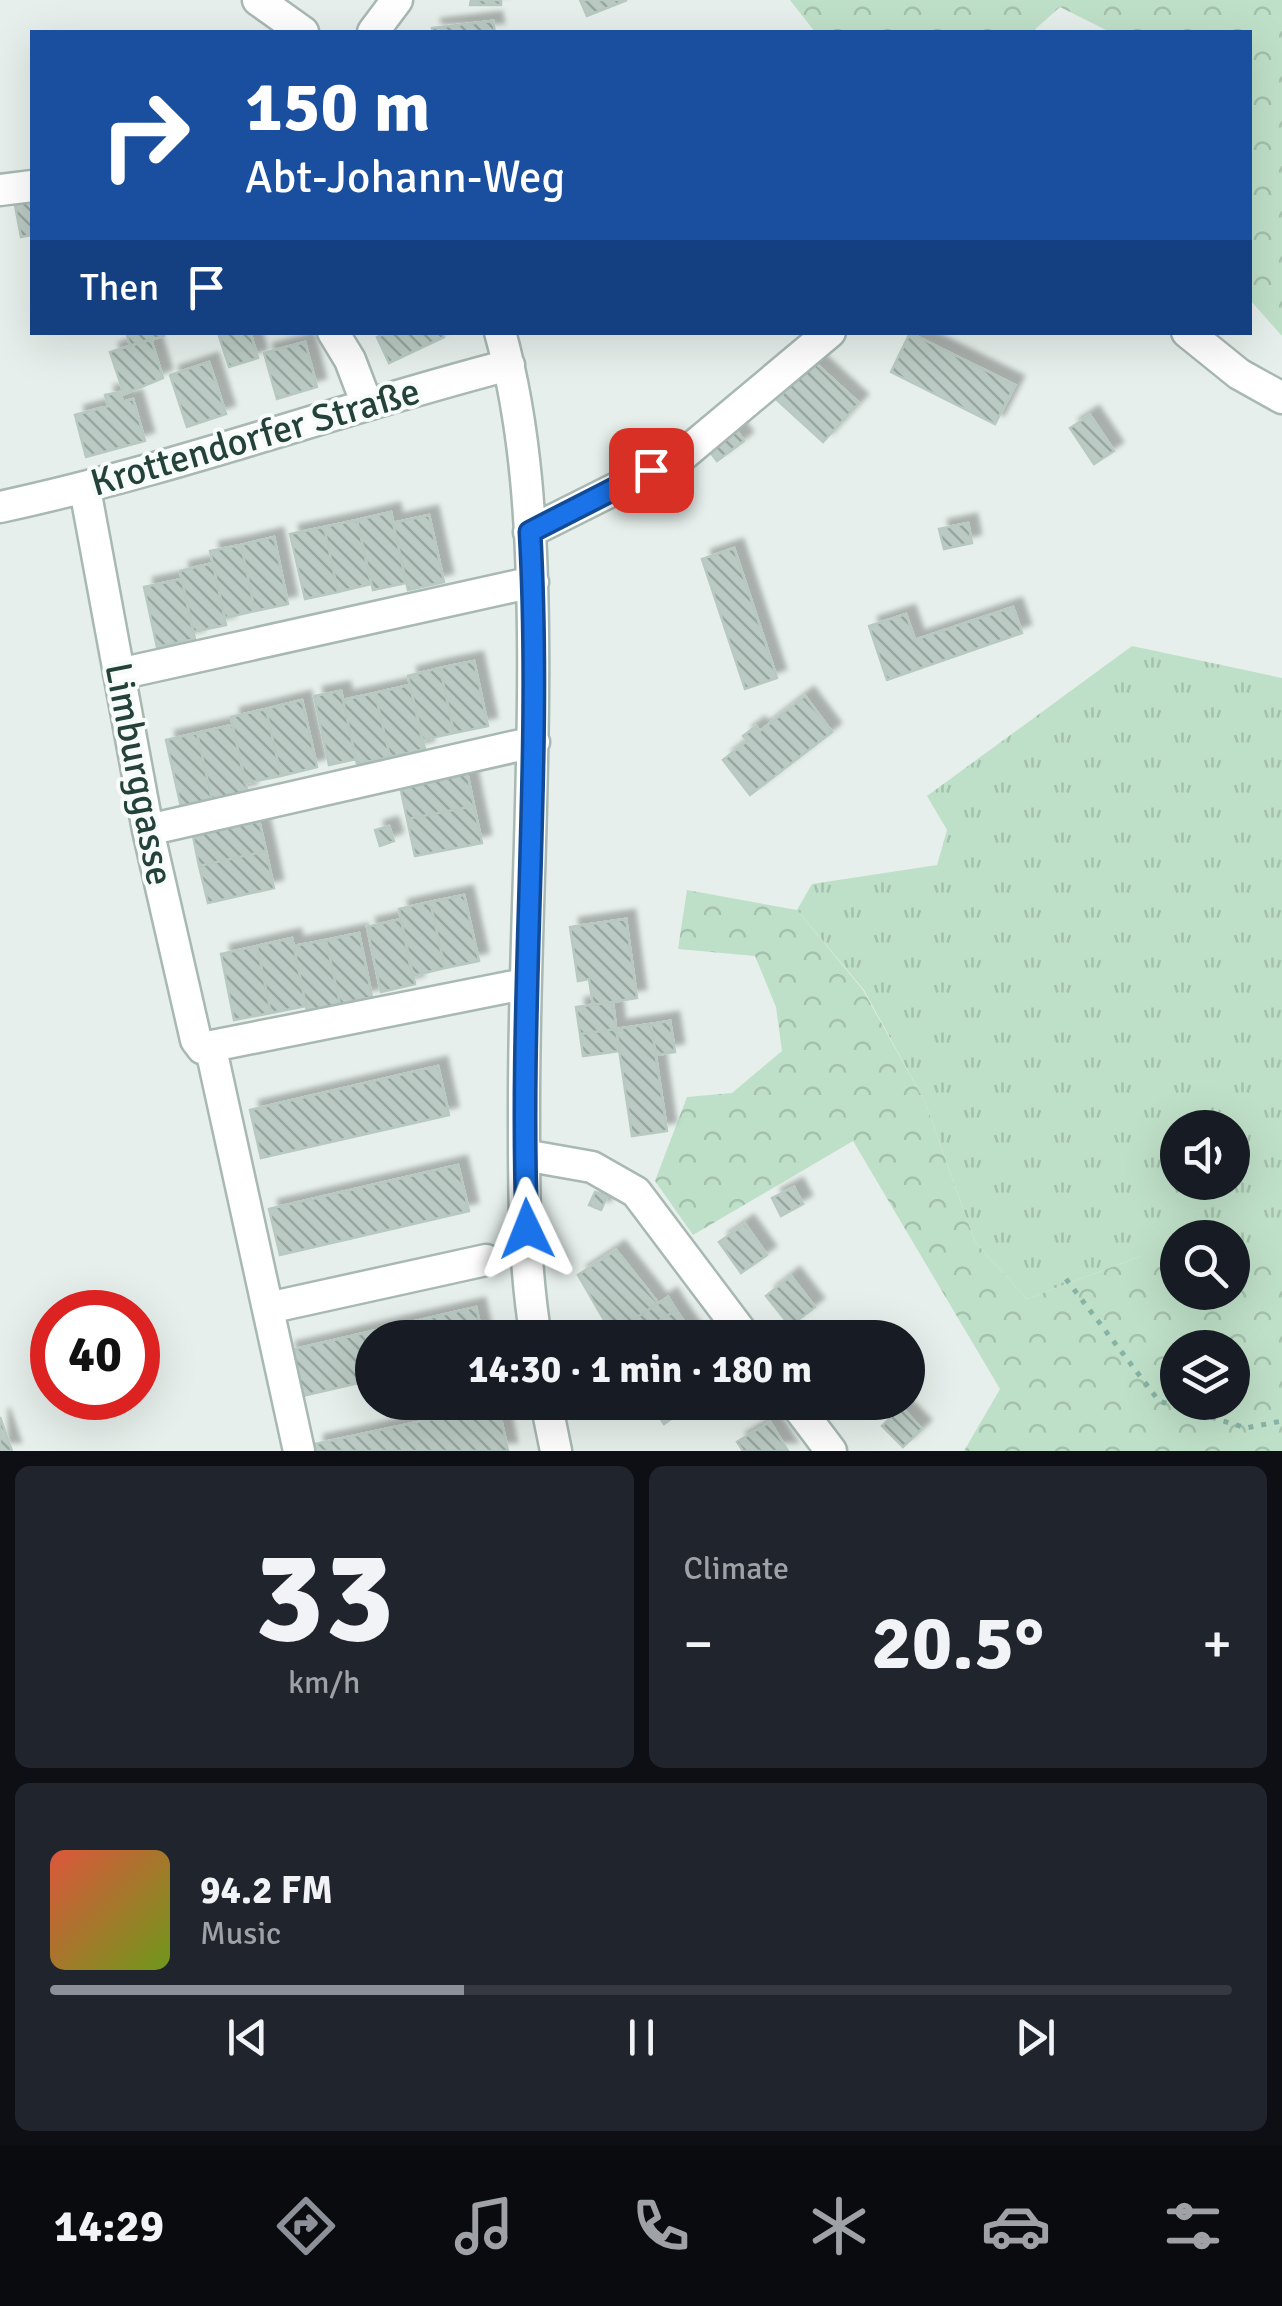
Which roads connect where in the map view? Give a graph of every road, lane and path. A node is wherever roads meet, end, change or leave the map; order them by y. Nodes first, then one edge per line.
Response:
1 (258, 0) edge
2 (397, 0) edge
3 (300, 30) edge
4 (375, 30) edge
5 (30, 186) edge
6 (0, 190) edge
7 (335, 335) edge
8 (501, 335) edge
9 (826, 335) edge
10 (1191, 335) edge
11 (509, 365) junction
12 (1282, 398) edge
13 (366, 402) junction
14 (85, 488) junction
15 (0, 507) edge
16 (530, 532) junction
17 (533, 582) junction
18 (119, 674) junction
19 (534, 742) junction
20 (148, 830) junction
21 (524, 984) junction
22 (211, 1050) junction
23 (524, 1155) junction
24 (486, 1260) dead end
25 (1066, 1280) dead end
26 (268, 1308) junction
27 (535, 1320) edge
28 (732, 1320) edge
29 (550, 1420) edge
30 (808, 1420) edge
31 (1282, 1421) edge
32 (299, 1451) edge
33 (556, 1451) edge
34 (831, 1451) edge

1 - 3 street
2 - 4 street
5 - 6 street
7 - 13 street
8 - 11 street
9 - 16 street
10 - 12 street
11 - 13 street, Krottendorfer Straße
11 - 16 street
13 - 14 street, Krottendorfer Straße
14 - 15 street, Krottendorfer Straße
14 - 18 street, Limburggasse
16 - 17 street
17 - 18 street
17 - 19 street
18 - 20 street, Limburggasse
19 - 20 street
19 - 21 street
20 - 22 street, Limburggasse
21 - 22 street
21 - 23 street
22 - 26 street, Limburggasse
23 - 27 street
23 - 28 street
24 - 26 street
25 - 31 path
26 - 32 street, Limburggasse
29 - 33 street
30 - 34 street

